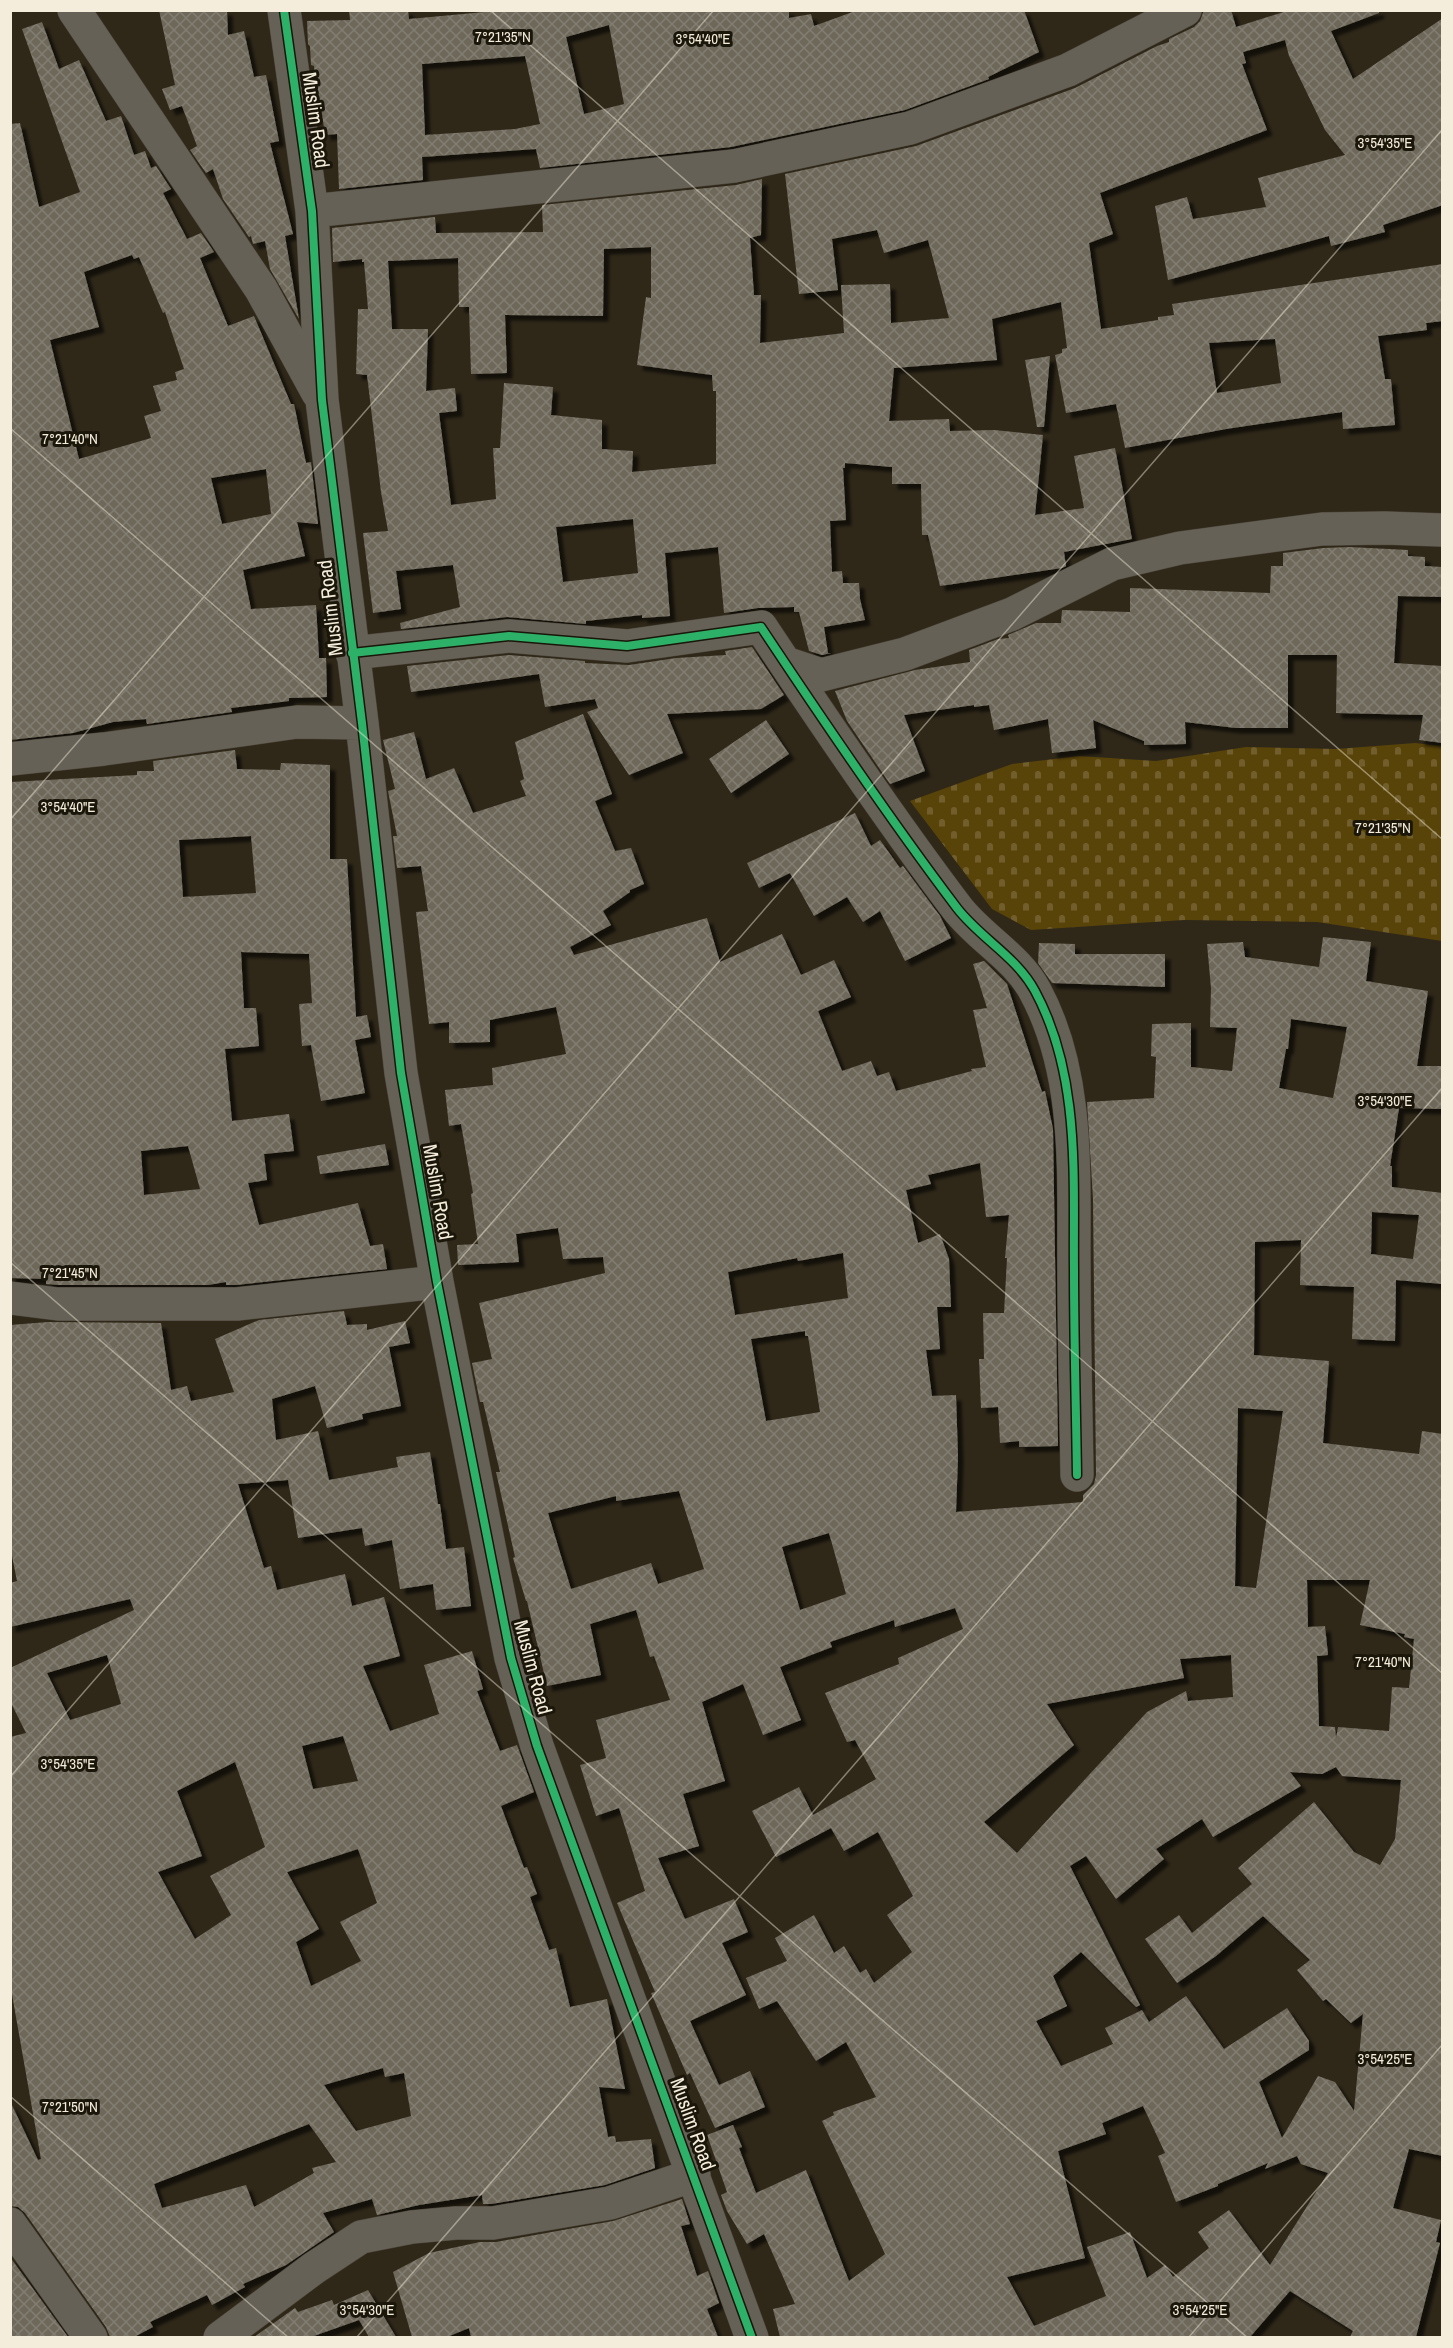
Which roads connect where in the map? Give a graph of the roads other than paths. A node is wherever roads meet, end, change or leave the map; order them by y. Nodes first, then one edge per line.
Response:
1 (74, 10) edge
2 (284, 10) edge
3 (1185, 10) edge
4 (312, 211) junction
5 (322, 400) junction
6 (1443, 530) edge
7 (352, 653) junction
8 (785, 663) junction
9 (362, 723) junction
10 (10, 759) edge
11 (437, 1282) junction
12 (10, 1298) edge
13 (1077, 1475) dead end
14 (694, 2175) junction
15 (10, 2224) edge
16 (91, 2337) edge
17 (220, 2337) edge
18 (752, 2337) edge

1 - 5 street
2 - 4 street, Muslim Road
3 - 4 street
4 - 5 street, Muslim Road
5 - 7 street, Muslim Road
6 - 8 street
7 - 8 street
7 - 9 street, Muslim Road
8 - 13 street
9 - 10 street
9 - 11 street, Muslim Road
11 - 12 street
11 - 14 street, Muslim Road
14 - 17 street
14 - 18 street, Muslim Road
15 - 16 street

